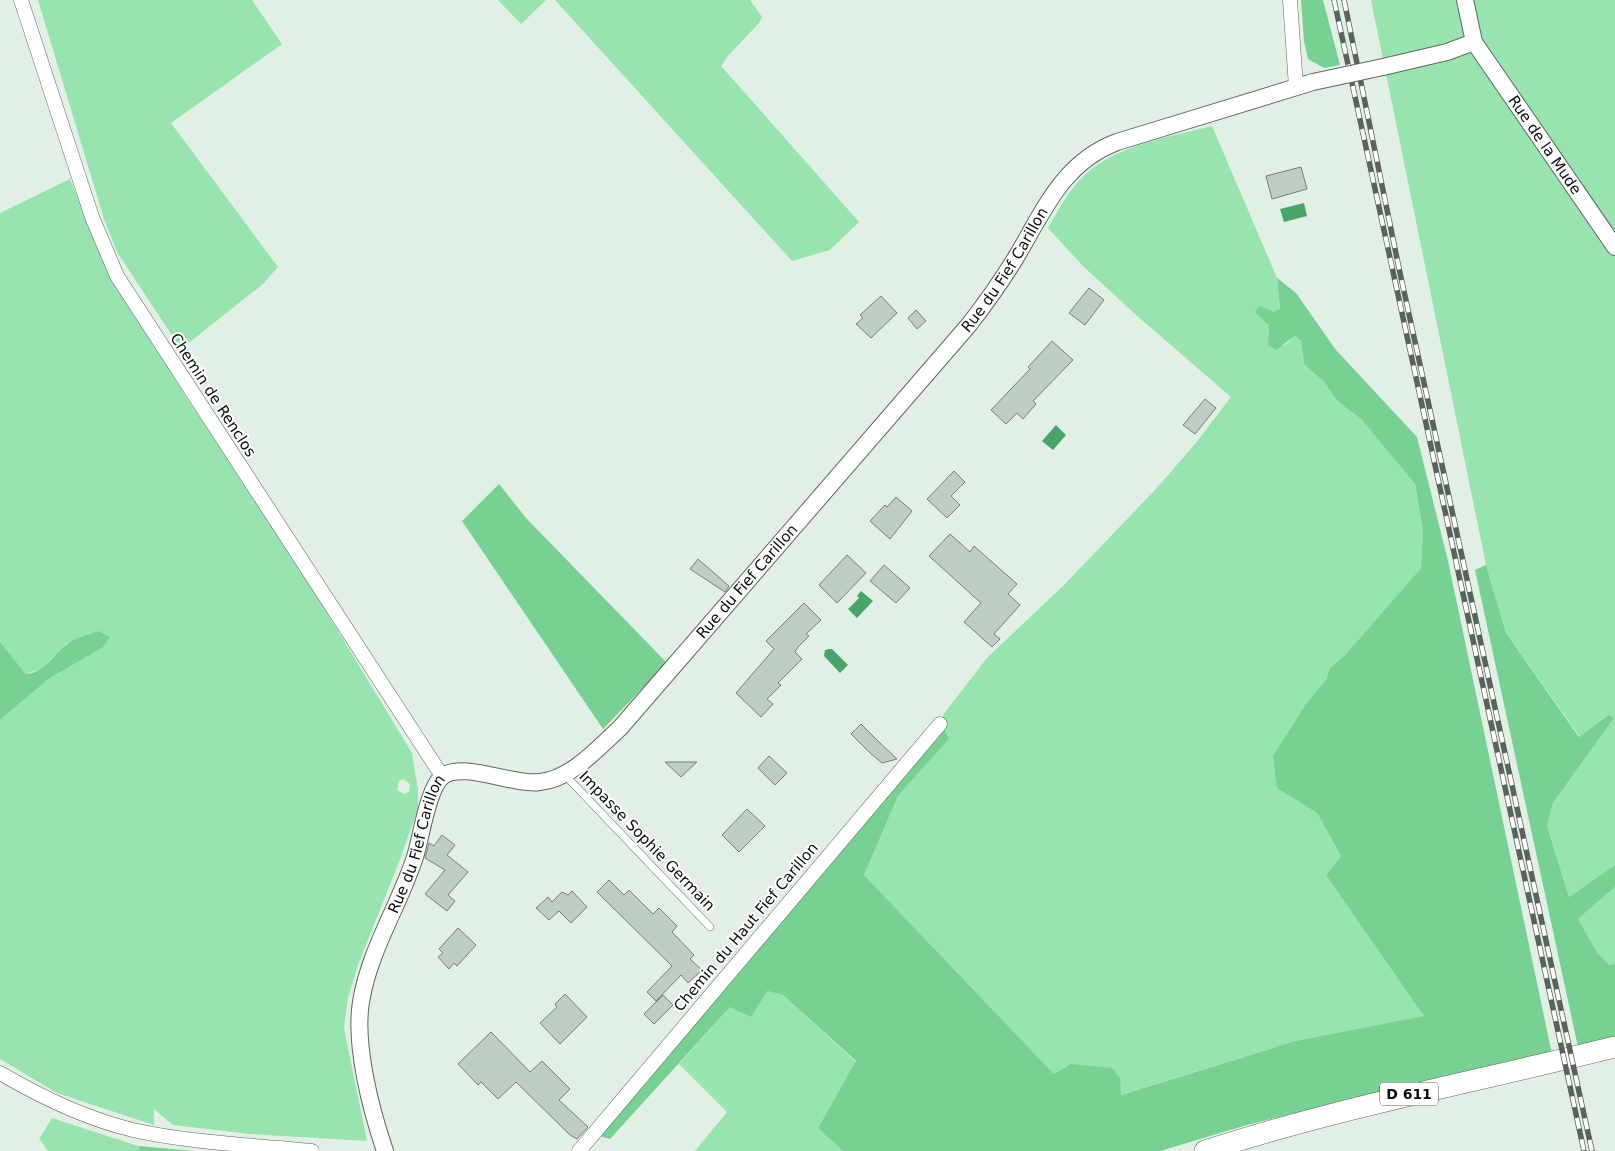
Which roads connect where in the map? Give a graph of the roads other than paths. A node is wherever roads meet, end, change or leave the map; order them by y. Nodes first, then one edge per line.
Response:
1 (21, 0) edge
2 (1290, 0) edge
3 (1465, 0) edge
4 (1474, 42) junction
5 (1296, 86) junction
6 (1615, 247) edge
7 (940, 724) dead end
8 (563, 774) junction
9 (442, 776) junction
10 (710, 927) dead end
11 (1615, 1047) edge
12 (1615, 1057) edge
13 (0, 1073) edge
14 (312, 1151) edge
15 (385, 1151) edge
16 (578, 1151) edge
17 (1205, 1151) edge
18 (1238, 1151) edge

1 - 9 street, Chemin de Renclos
2 - 5 street
3 - 4 street
4 - 5 street, Rue du Fief Carillon, bridge
4 - 6 street, Rue de la Mude
5 - 8 street, Rue du Fief Carillon
7 - 16 street, Chemin du Haut Fief Carillon
8 - 9 street, Rue du Fief Carillon
8 - 10 lane, Impasse Sophie Germain
9 - 15 street, Rue du Fief Carillon
11 - 17 main road, D 611
12 - 18 main road, D 611
13 - 14 street

